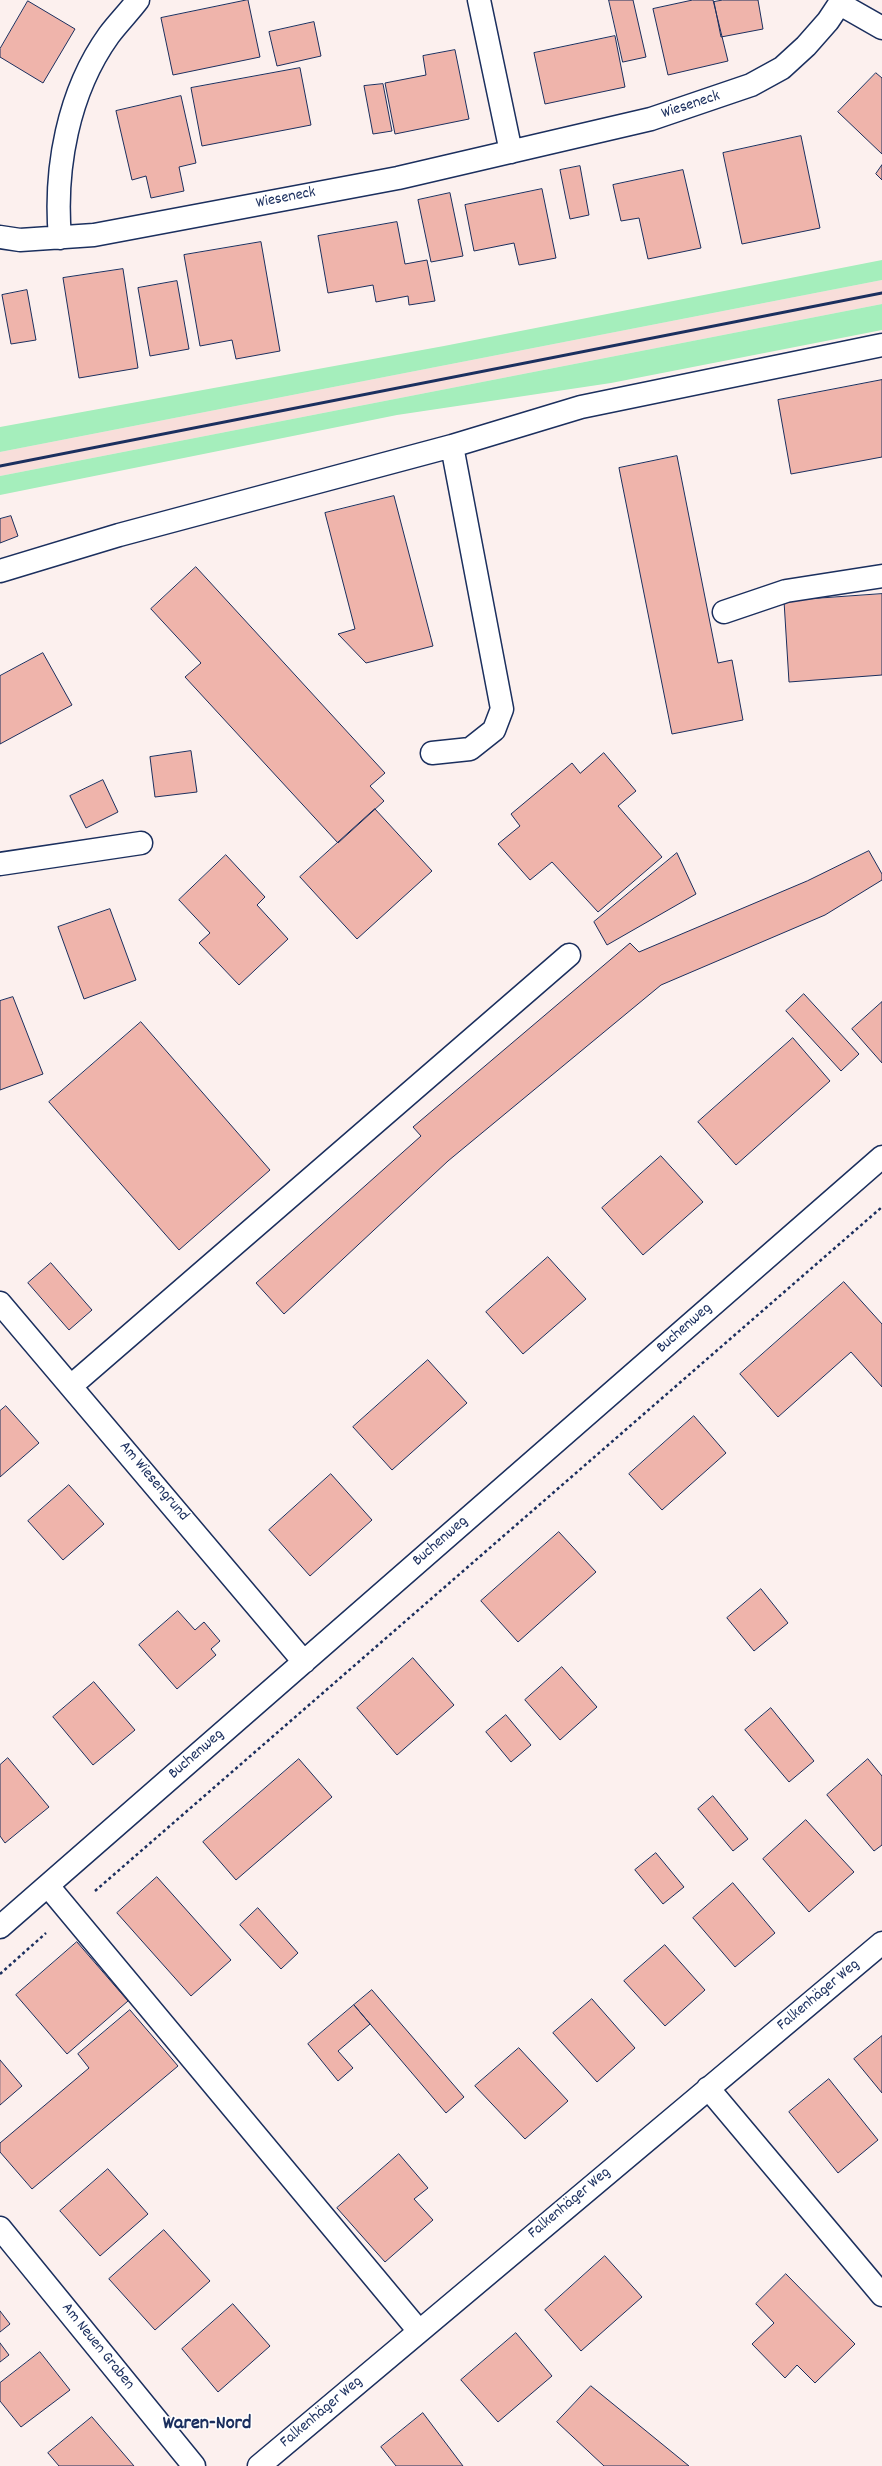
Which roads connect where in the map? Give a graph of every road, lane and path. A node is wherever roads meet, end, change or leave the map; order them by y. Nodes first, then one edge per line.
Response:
1 (138, 0) edge
2 (479, 0) edge
3 (841, 2) edge
4 (882, 28) edge
5 (511, 152) junction
6 (0, 237) edge
7 (60, 238) junction
8 (882, 345) edge
9 (452, 446) junction
10 (0, 571) edge
11 (882, 576) edge
12 (724, 612) dead end
13 (432, 753) dead end
14 (141, 843) dead end
15 (0, 864) edge
16 (569, 955) dead end
17 (882, 1157) edge
18 (882, 1207) edge
19 (0, 1303) edge
20 (71, 1386) junction
21 (304, 1662) junction
22 (48, 1886) junction
23 (70, 1912) junction
24 (0, 1927) edge
25 (882, 1943) edge
26 (0, 1974) edge
27 (708, 2088) junction
28 (0, 2228) edge
29 (882, 2295) edge
30 (419, 2331) junction
31 (194, 2466) edge
32 (259, 2466) edge

1 - 7 street
2 - 5 street
3 - 4 street, Wieseneck
3 - 5 street, Wieseneck
5 - 7 street, Wieseneck
6 - 7 street, Wieseneck
8 - 9 street
9 - 10 street
9 - 13 street
11 - 12 street
14 - 15 street
16 - 20 street
17 - 21 street, Buchenweg
18 - 23 path
19 - 20 street, Am Wiesengrund
20 - 21 street, Am Wiesengrund
21 - 22 street, Buchenweg
22 - 23 street
22 - 24 street, Buchenweg
23 - 26 path
23 - 30 street
25 - 27 street, Falkenhäger Weg
27 - 29 street
27 - 30 street, Falkenhäger Weg
28 - 31 street, Am Neuen Graben
30 - 32 street, Falkenhäger Weg

